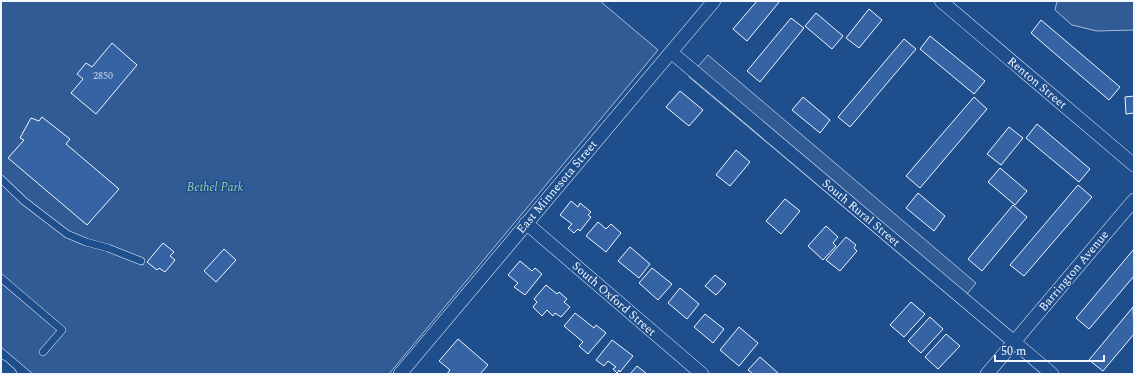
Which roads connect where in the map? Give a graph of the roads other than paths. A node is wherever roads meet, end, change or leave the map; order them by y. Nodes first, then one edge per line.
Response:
1 (714, 1) edge
2 (941, 1) edge
3 (671, 52) junction
4 (1134, 165) edge
5 (1, 179) edge
6 (1134, 200) edge
7 (526, 223) junction
8 (141, 261) dead end
9 (1, 278) edge
10 (1014, 342) junction
11 (43, 352) dead end
12 (1, 366) edge
13 (10, 374) edge
14 (400, 374) edge
15 (702, 374) edge
16 (987, 374) edge
17 (1052, 374) edge

1 - 3 street, East Minnesota Street
2 - 4 street, Renton Street
3 - 7 street, East Minnesota Street
3 - 10 street, South Rural Street
5 - 8 lane
6 - 10 street, Barrington Avenue
7 - 14 street, East Minnesota Street
7 - 15 street, South Oxford Street
9 - 11 lane
10 - 16 street, Barrington Avenue
10 - 17 street, South Rural Street
12 - 13 street

